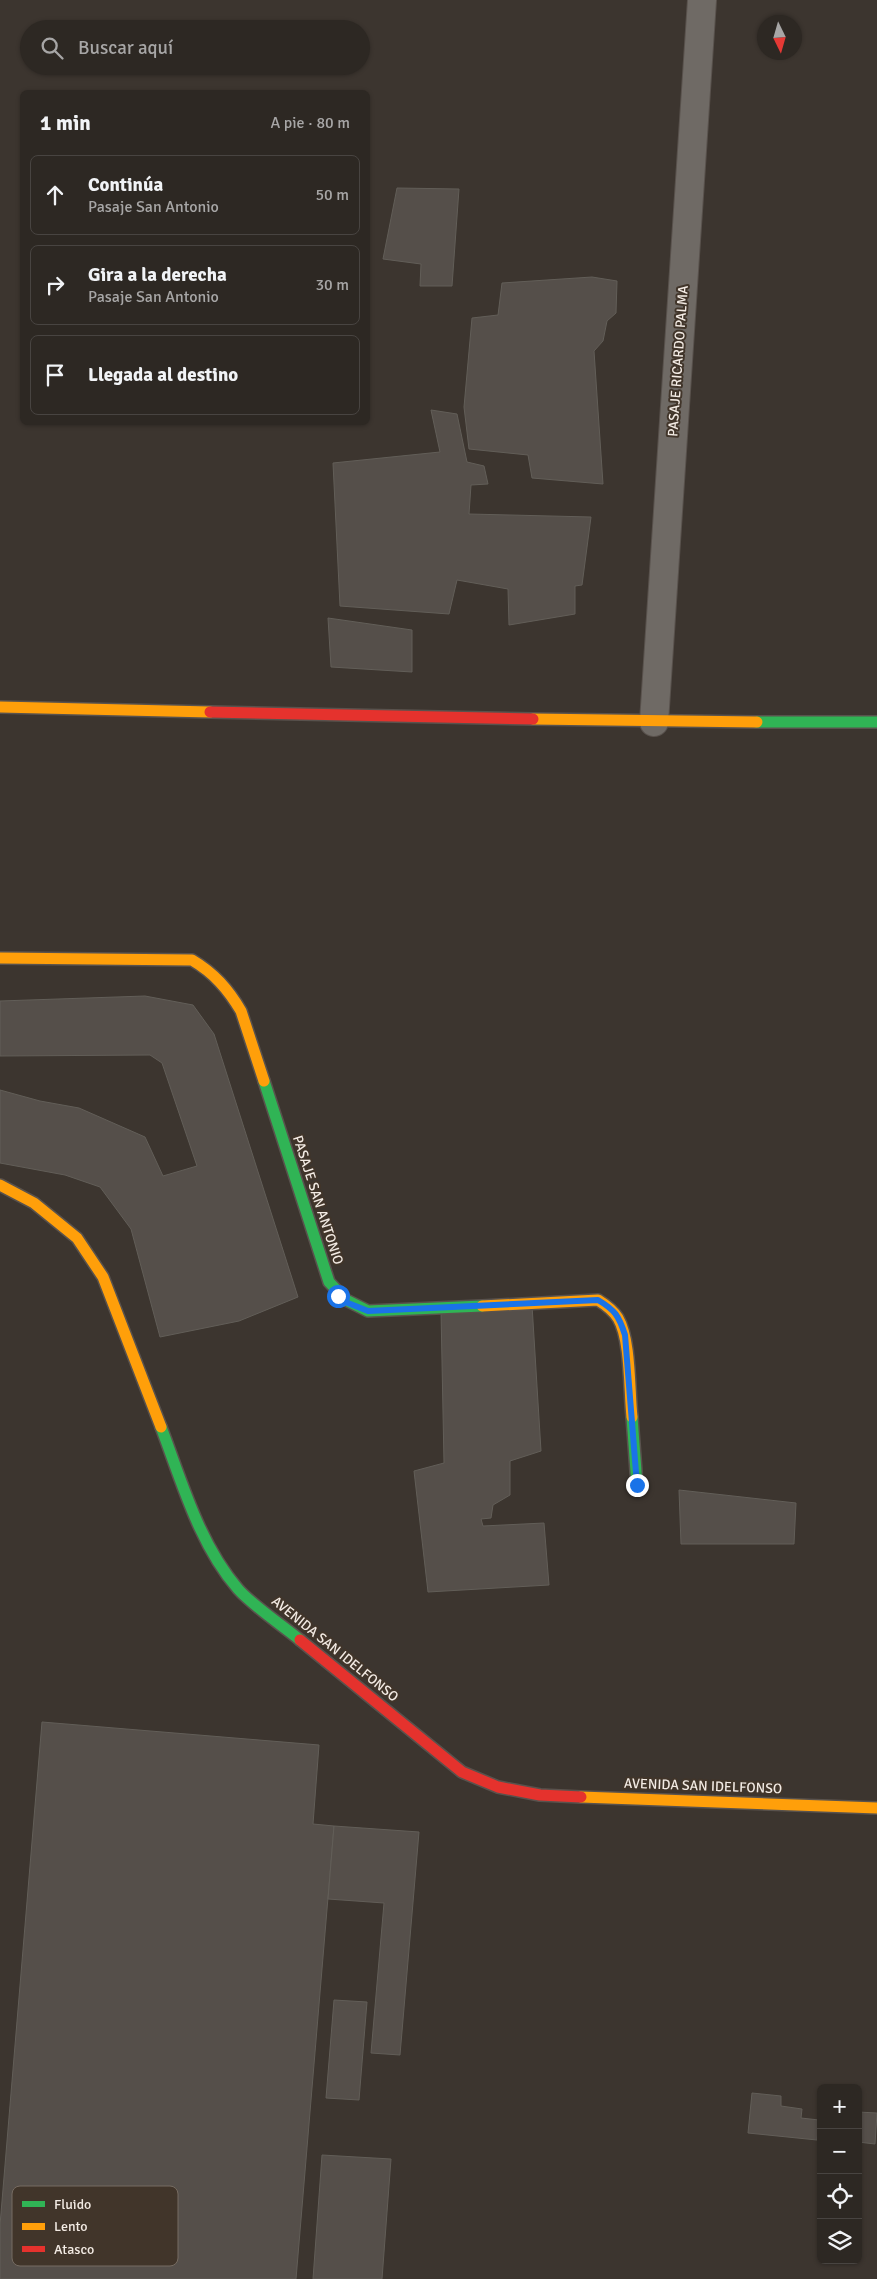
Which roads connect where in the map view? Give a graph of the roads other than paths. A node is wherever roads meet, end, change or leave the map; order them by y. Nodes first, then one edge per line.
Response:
1 (702, 0) edge
2 (0, 707) edge
3 (654, 722) junction
4 (877, 722) edge
5 (0, 958) edge
6 (0, 1185) edge
7 (637, 1485) dead end
8 (877, 1808) edge

1 - 3 street, PASAJE RICARDO PALMA
2 - 3 street
3 - 4 street
5 - 7 street, PASAJE SAN ANTONIO
6 - 8 street, AVENIDA SAN IDELFONSO

